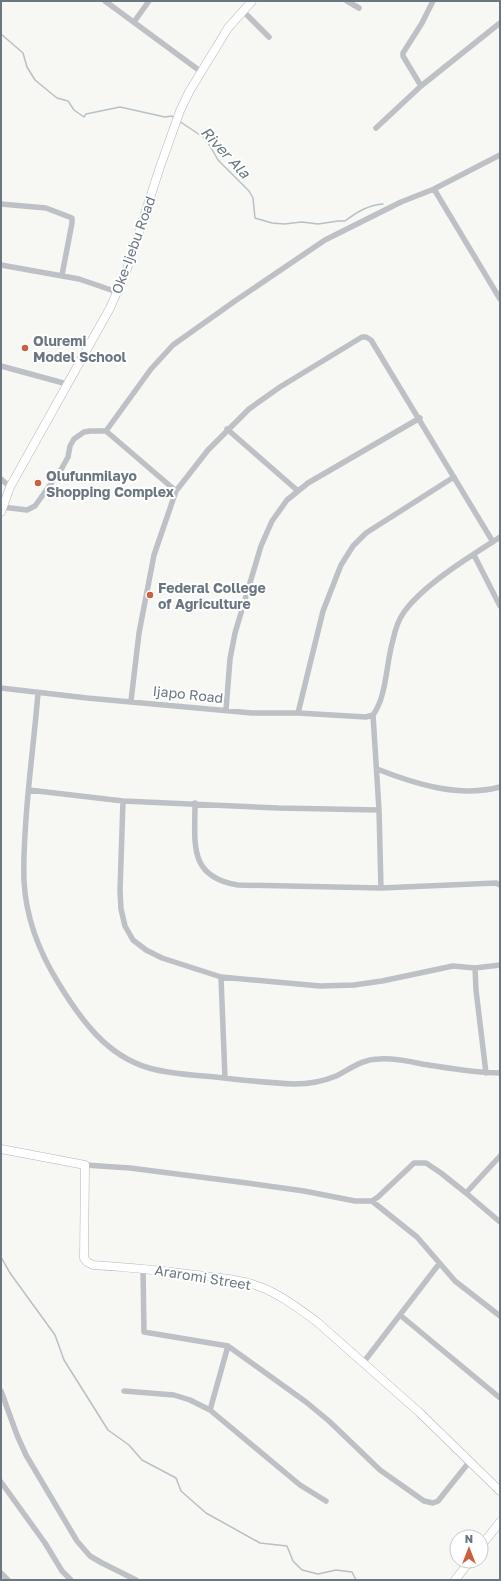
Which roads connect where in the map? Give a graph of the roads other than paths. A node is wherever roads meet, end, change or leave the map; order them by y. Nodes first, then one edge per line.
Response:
1 (105, 1) edge
2 (149, 1) edge
3 (252, 1) edge
4 (347, 1) edge
5 (433, 1) edge
6 (359, 8) dead end
7 (244, 12) junction
8 (134, 22) junction
9 (500, 23) edge
10 (269, 37) dead end
11 (200, 71) junction
12 (421, 86) junction
13 (376, 128) dead end
14 (500, 155) edge
15 (434, 189) junction
16 (1, 204) edge
17 (1, 265) edge
18 (62, 275) junction
19 (117, 292) junction
20 (500, 299) edge
21 (1, 366) edge
22 (67, 384) junction
23 (420, 418) junction
24 (227, 429) junction
25 (106, 431) junction
26 (454, 477) junction
27 (1, 479) edge
28 (10, 487) junction
29 (176, 491) junction
30 (298, 491) junction
31 (2, 509) edge
32 (500, 537) edge
33 (493, 542) junction
34 (474, 555) junction
35 (500, 606) edge
36 (1, 688) edge
37 (38, 693) junction
38 (131, 701) junction
39 (226, 710) junction
40 (298, 713) junction
41 (373, 715) junction
42 (377, 769) junction
43 (500, 787) edge
44 (29, 790) junction
45 (123, 801) junction
46 (195, 803) junction
47 (379, 810) junction
48 (500, 885) edge
49 (381, 888) junction
50 (500, 965) edge
51 (475, 968) junction
52 (221, 977) junction
53 (486, 1073) junction
54 (500, 1073) edge
55 (224, 1078) junction
56 (1, 1149) edge
57 (500, 1156) edge
58 (86, 1165) junction
59 (466, 1193) junction
60 (372, 1201) junction
61 (500, 1222) edge
62 (439, 1264) junction
63 (143, 1268) junction
64 (400, 1315) junction
65 (500, 1316) edge
66 (228, 1346) junction
67 (363, 1364) junction
68 (1, 1391) edge
69 (124, 1391) dead end
70 (500, 1398) edge
71 (210, 1410) junction
72 (470, 1461) junction
73 (1, 1482) edge
74 (500, 1491) edge
75 (326, 1501) dead end
76 (500, 1522) edge
77 (489, 1536) edge
78 (464, 1569) edge
79 (1, 1573) edge
80 (8, 1580) edge
81 (71, 1580) edge
82 (136, 1580) edge
83 (455, 1580) edge

1 - 8 street
2 - 8 street
3 - 7 street, Oke-Ijebu Road
4 - 6 street
5 - 12 street
7 - 10 street
7 - 11 street, Oke-Ijebu Road
8 - 11 street
9 - 12 street
11 - 19 street, Oke-Ijebu Road
12 - 13 street
14 - 15 street
15 - 20 street
15 - 25 street
16 - 18 street
17 - 18 street
18 - 19 street
19 - 22 street, Oke-Ijebu Road
21 - 22 street
22 - 28 street, Oke-Ijebu Road
23 - 24 street
23 - 26 street
23 - 30 street
24 - 29 street
24 - 30 street
25 - 29 street
25 - 31 street
26 - 33 street
26 - 40 street
27 - 28 street
28 - 31 street, Oke-Ijebu Road
29 - 38 street
30 - 39 street
32 - 33 street
33 - 34 street
34 - 35 street
34 - 41 street
36 - 37 street, Ijapo Road
37 - 38 street, Ijapo Road
37 - 44 street
38 - 39 street, Ijapo Road
39 - 40 street, Ijapo Road
40 - 41 street, Ijapo Road
41 - 42 street
42 - 43 street
42 - 47 street
44 - 45 street
44 - 55 street
45 - 46 street
45 - 52 street
46 - 47 street
46 - 49 street
47 - 49 street
48 - 49 street
50 - 51 street
51 - 52 street
51 - 53 street
52 - 55 street
53 - 54 street
53 - 55 street
56 - 58 street
57 - 59 street
58 - 60 street
58 - 63 street, Araromi Street
59 - 60 street
59 - 61 street
60 - 62 street
62 - 64 street
62 - 65 street
63 - 66 street
63 - 67 street, Araromi Street
64 - 67 street
64 - 70 street
66 - 71 street
66 - 72 street
67 - 72 street, Araromi Street
68 - 82 street
69 - 71 street
71 - 75 street
72 - 74 street, Araromi Street
73 - 81 street
76 - 77 street
78 - 83 street
79 - 80 street

